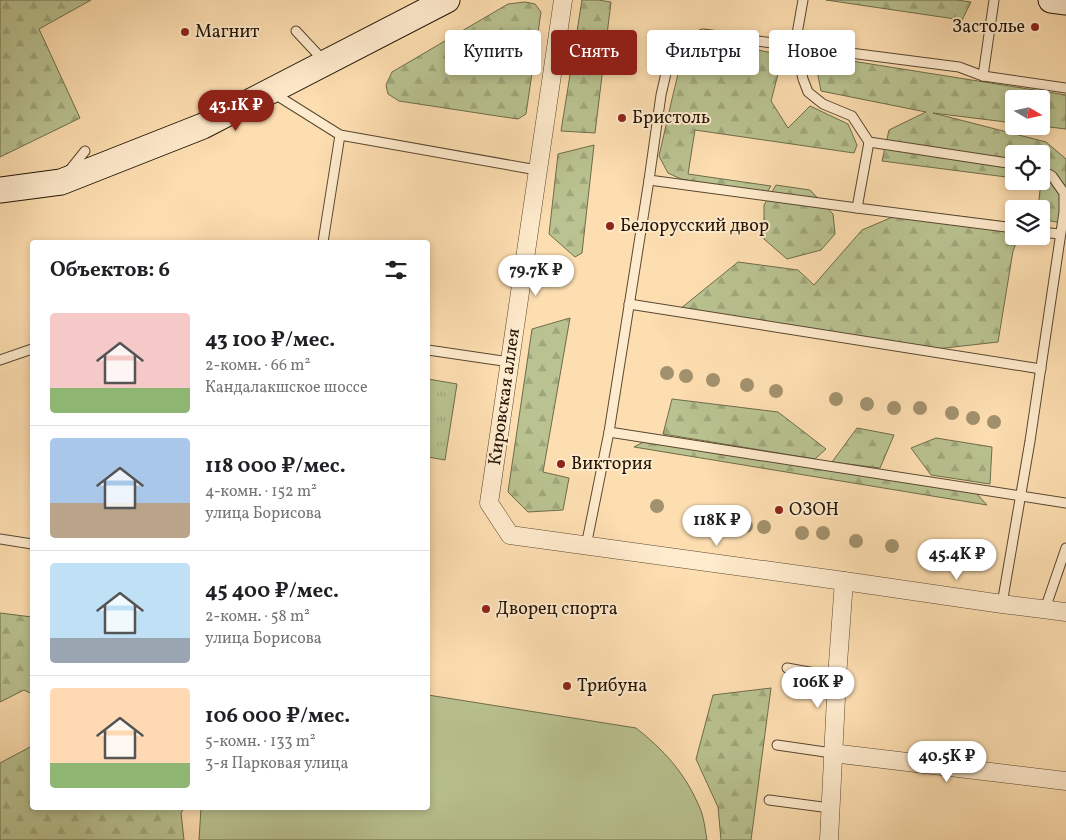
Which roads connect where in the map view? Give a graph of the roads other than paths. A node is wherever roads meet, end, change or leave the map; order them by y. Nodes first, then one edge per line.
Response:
1 (447, 0) edge
2 (563, 0) edge
3 (803, 0) edge
4 (994, 0) edge
5 (1051, 0) edge
6 (1066, 2) edge
7 (798, 30) edge
8 (296, 31) dead end
9 (769, 42) edge
10 (855, 53) edge
11 (326, 63) junction
12 (801, 75) edge
13 (983, 76) junction
14 (1066, 88) edge
15 (271, 91) junction
16 (340, 135) junction
17 (869, 142) junction
18 (85, 151) dead end
19 (1005, 163) edge
20 (537, 170) junction
21 (1050, 175) edge
22 (649, 180) junction
23 (61, 182) junction
24 (0, 190) edge
25 (857, 208) junction
26 (1005, 227) edge
27 (1050, 233) edge
28 (1060, 234) junction
29 (323, 240) edge
30 (629, 304) junction
31 (30, 350) edge
32 (430, 350) edge
33 (0, 360) edge
34 (510, 362) junction
35 (1041, 370) junction
36 (609, 432) junction
37 (1021, 496) junction
38 (1066, 503) edge
39 (0, 539) edge
40 (30, 544) edge
41 (586, 546) junction
42 (1066, 548) edge
43 (844, 581) junction
44 (1002, 604) junction
45 (1044, 609) junction
46 (1066, 612) edge
47 (787, 668) dead end
48 (837, 677) junction
49 (777, 745) dead end
50 (832, 753) junction
51 (1066, 781) edge
52 (770, 800) dead end
53 (830, 808) junction
54 (829, 840) edge

1 - 11 main road
2 - 20 street, Кировская аллея
3 - 7 lane
4 - 13 lane
5 - 6 main road
8 - 11 lane
9 - 22 lane
10 - 13 lane
11 - 15 main road
12 - 17 lane
13 - 14 lane
15 - 16 lane
15 - 23 main road
16 - 20 lane
16 - 29 lane
17 - 19 lane
17 - 25 lane
18 - 23 lane
20 - 34 street, Кировская аллея
21 - 28 lane
22 - 25 lane
22 - 30 lane
23 - 24 main road
25 - 26 lane
27 - 28 lane
28 - 35 lane
30 - 35 lane
30 - 36 lane
31 - 33 lane
32 - 34 lane
34 - 41 street, Кировская аллея
35 - 37 lane
36 - 37 lane
36 - 41 lane
37 - 38 lane
37 - 44 lane
39 - 40 lane
41 - 43 street, Кировская аллея
42 - 45 lane
43 - 44 street, Кировская аллея
43 - 48 street
44 - 45 street, Кировская аллея
45 - 46 street, Кировская аллея
47 - 48 lane
48 - 50 street
49 - 50 lane
50 - 51 street
50 - 53 street
52 - 53 lane
53 - 54 street

